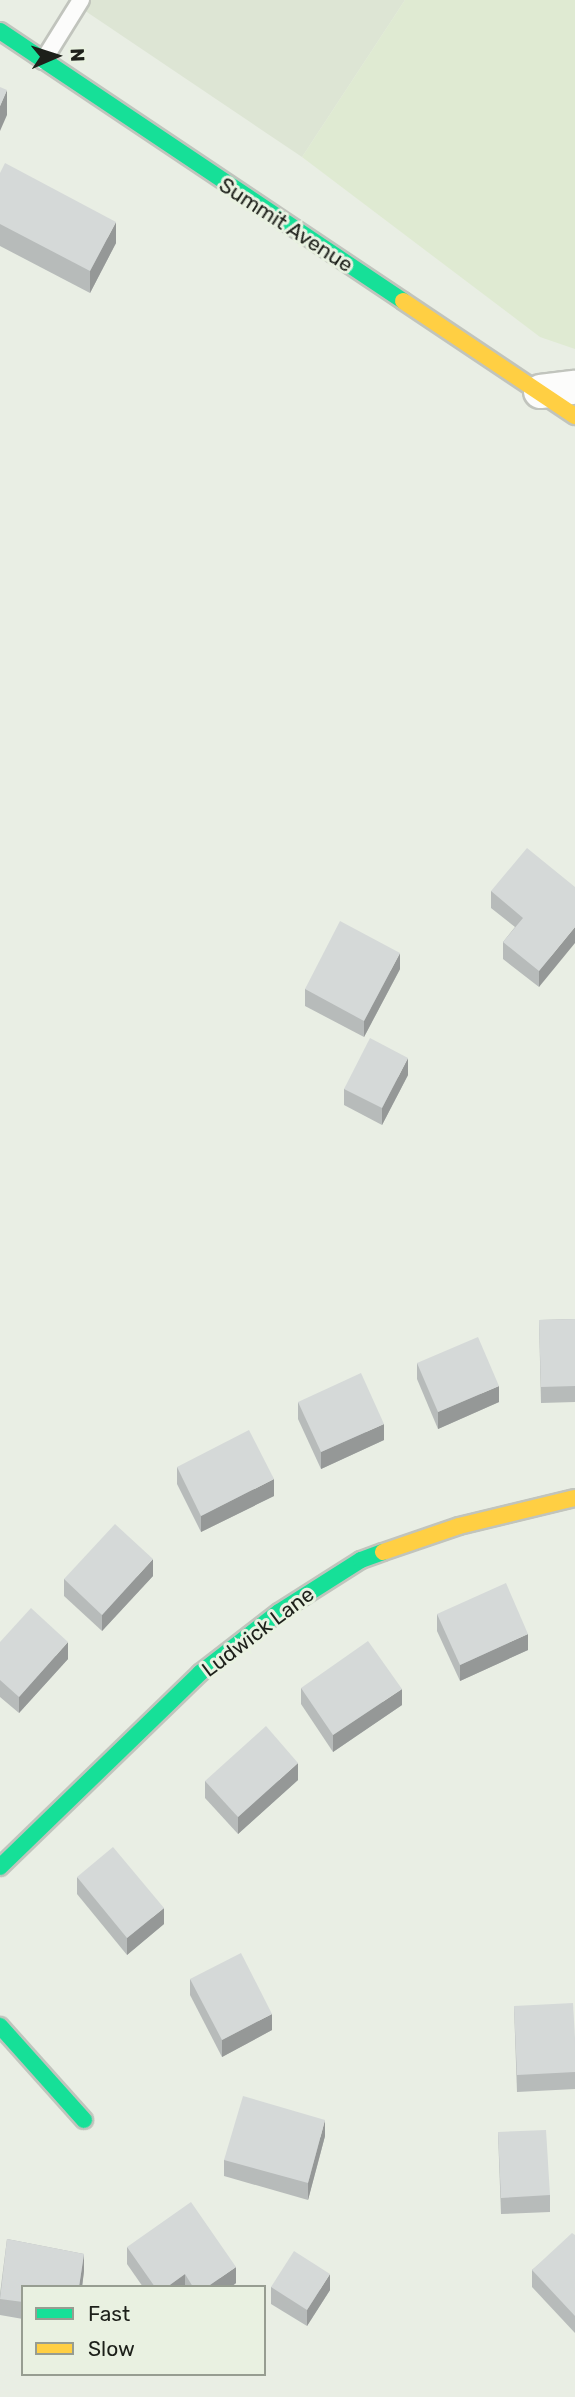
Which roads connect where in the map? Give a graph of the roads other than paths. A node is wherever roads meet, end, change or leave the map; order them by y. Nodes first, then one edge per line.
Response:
1 (81, 0) edge
2 (0, 31) edge
3 (44, 61) junction
4 (575, 387) edge
5 (540, 391) junction
6 (575, 416) edge
7 (575, 1498) edge
8 (0, 1867) edge
9 (0, 2026) edge
10 (84, 2120) dead end

1 - 3 lane
2 - 3 street, Summit Avenue
3 - 5 street, Summit Avenue
4 - 5 street
5 - 6 street, Summit Avenue
7 - 8 street, Ludwick Lane
9 - 10 street

